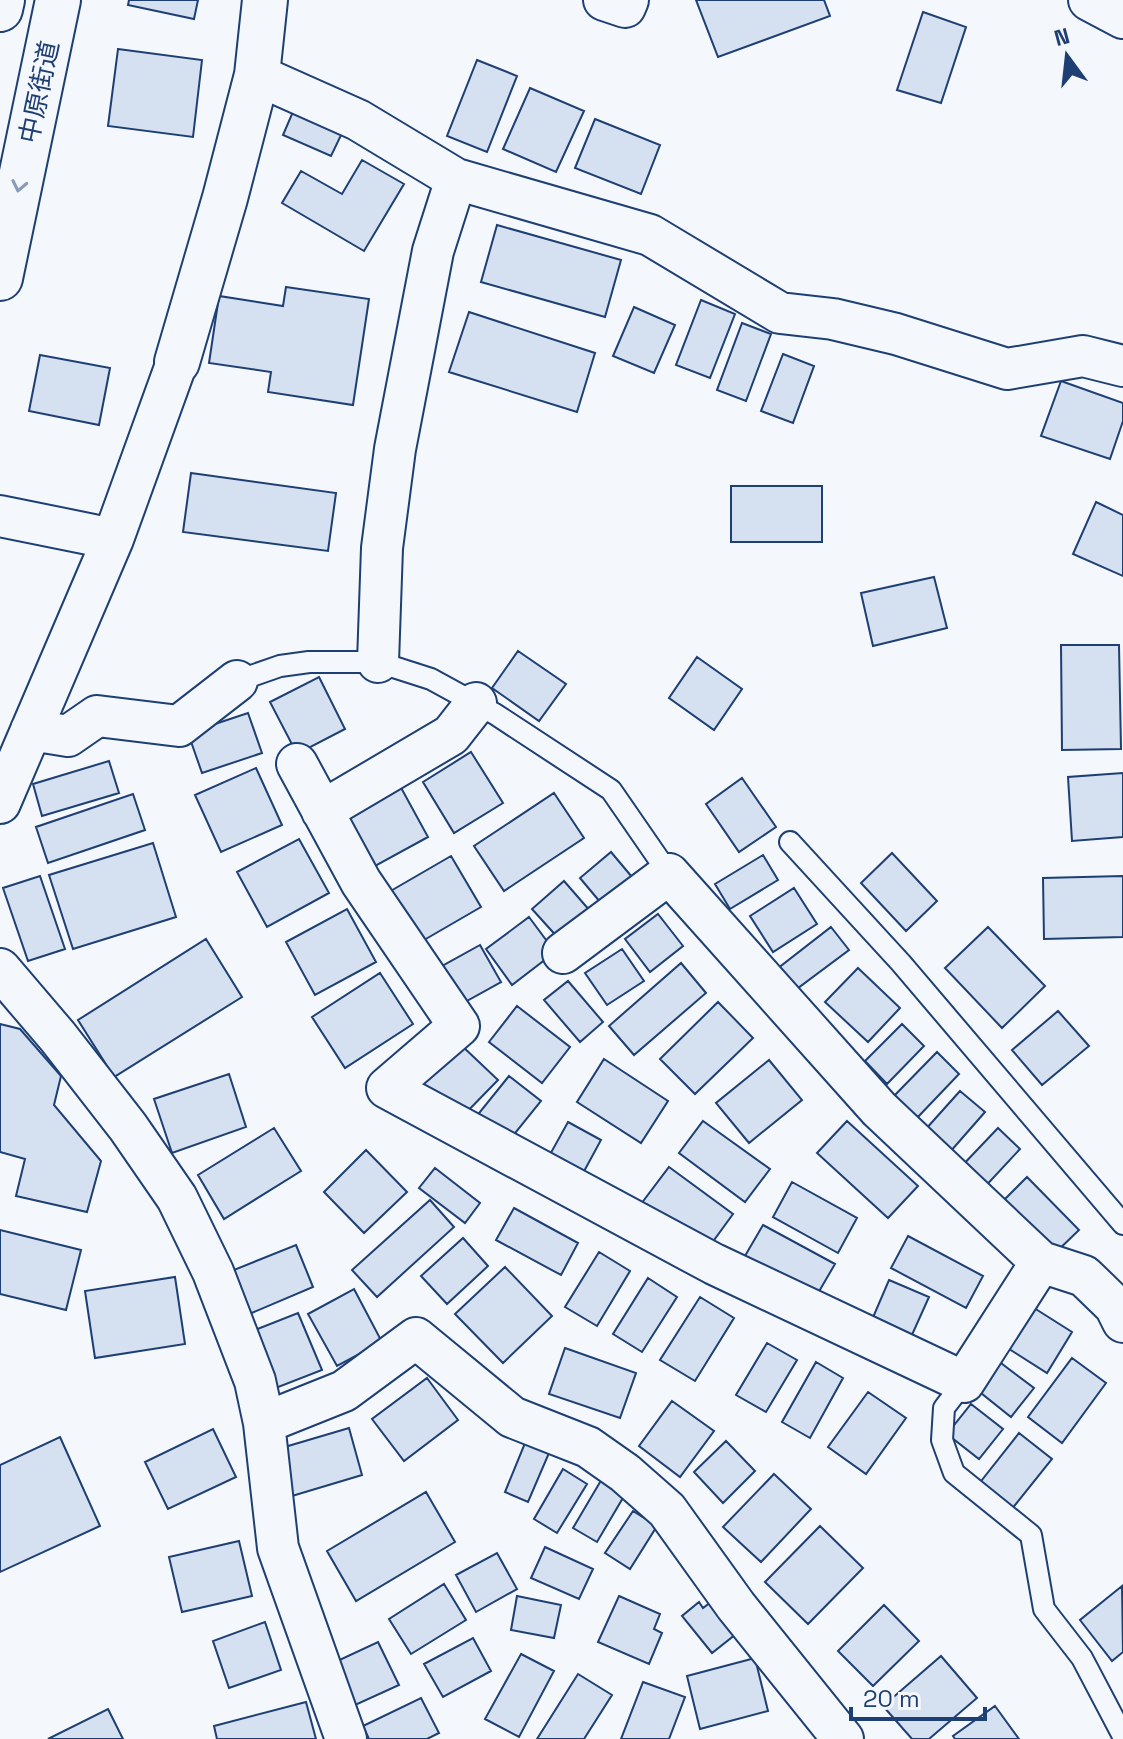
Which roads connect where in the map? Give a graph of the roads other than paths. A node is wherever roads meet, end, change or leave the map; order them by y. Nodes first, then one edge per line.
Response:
1 (2, 0) edge
2 (58, 0) edge
3 (265, 0) edge
4 (604, 0) edge
5 (628, 0) edge
6 (1089, 0) edge
7 (0, 9) edge
8 (1123, 18) edge
9 (257, 75) junction
10 (456, 179) junction
11 (0, 278) edge
12 (177, 362) joint
13 (1123, 366) edge
14 (0, 516) edge
15 (113, 539) junction
16 (378, 662) junction
17 (237, 681) joint
18 (476, 703) junction
19 (31, 730) junction
20 (297, 764) dead end
21 (0, 803) edge
22 (322, 811) junction
23 (790, 842) dead end
24 (669, 874) junction
25 (563, 953) dead end
26 (0, 969) edge
27 (1123, 1224) edge
28 (1041, 1262) junction
29 (1120, 1308) edge
30 (964, 1382) junction
31 (264, 1423) junction
32 (1123, 1736) edge
33 (346, 1739) edge
34 (843, 1739) edge

1 - 7 street
2 -> 11 street, 中原街道
3 - 9 street
4 - 5 street
6 - 8 street
9 - 10 street
9 - 12 street
10 - 13 street
10 - 16 street
12 - 15 street
14 - 15 street
15 - 19 street
16 - 17 lane
16 - 18 lane
17 - 19 street
18 - 22 street
18 - 24 lane
19 - 21 street
20 - 22 street
22 - 30 street
23 - 27 lane
24 - 25 street
24 - 28 street
26 - 31 street
28 - 29 street
28 - 30 street
30 - 32 lane
31 - 33 street
31 - 34 street

